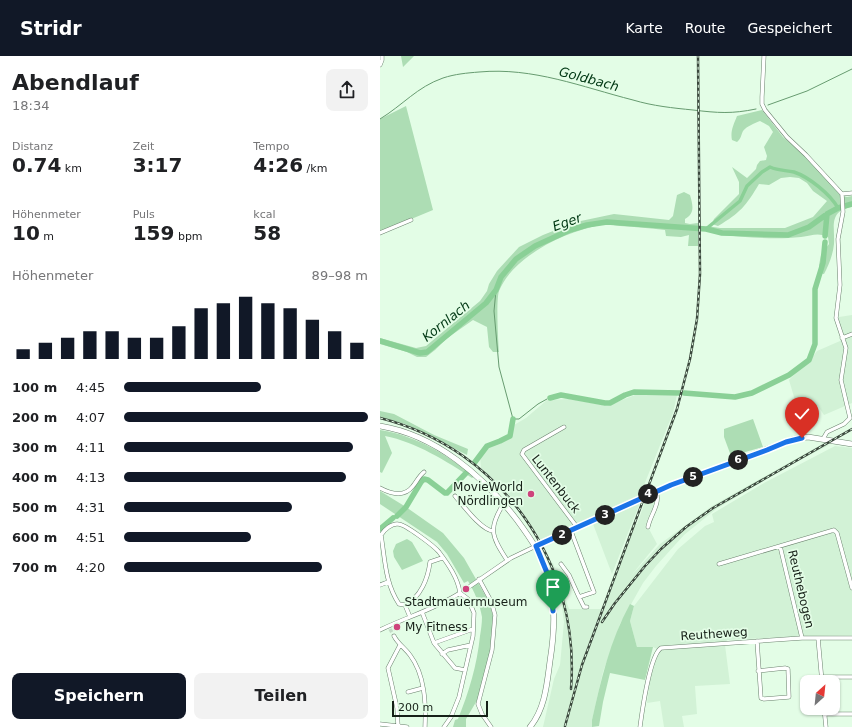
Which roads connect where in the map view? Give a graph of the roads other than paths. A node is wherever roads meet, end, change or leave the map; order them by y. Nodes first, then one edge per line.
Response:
1 (382, 56) edge
2 (764, 56) edge
3 (380, 65) edge
4 (852, 193) edge
5 (842, 196) junction
6 (411, 220) dead end
7 (380, 233) edge
8 (852, 334) edge
9 (842, 338) junction
10 (851, 419) edge
11 (380, 426) edge
12 (564, 427) dead end
13 (823, 439) junction
14 (852, 444) edge
15 (424, 472) dead end
16 (380, 488) edge
17 (656, 491) junction
18 (455, 496) dead end
19 (504, 503) junction
20 (648, 527) dead end
21 (577, 528) junction
22 (493, 531) junction
23 (571, 531) junction
24 (381, 546) edge
25 (536, 546) junction
26 (780, 546) junction
27 (442, 558) junction
28 (507, 560) junction
29 (561, 564) dead end
30 (719, 564) dead end
31 (479, 579) junction
32 (388, 582) junction
33 (380, 585) edge
34 (469, 587) tunnel mouth
35 (852, 588) edge
36 (460, 592) junction
37 (580, 597) junction
38 (407, 604) junction
39 (587, 607) dead end
40 (422, 612) junction
41 (410, 617) junction
42 (473, 629) junction
43 (380, 630) edge
44 (394, 636) tunnel mouth
45 (802, 638) junction
46 (818, 638) junction
47 (852, 638) edge
48 (757, 641) junction
49 (434, 643) junction
50 (400, 645) junction
51 (471, 645) junction
52 (442, 654) junction
53 (465, 670) junction
54 (758, 670) junction
55 (822, 675) edge
56 (840, 677) edge
57 (852, 677) edge
58 (423, 688) junction
59 (408, 692) dead end
60 (840, 714) edge
61 (852, 714) edge
62 (825, 715) edge
63 (536, 720) junction
64 (380, 724) edge
65 (398, 726) edge
66 (407, 727) edge
67 (425, 727) edge
68 (444, 727) edge
69 (491, 727) edge
70 (530, 727) edge
71 (535, 727) edge
72 (640, 727) edge
73 (826, 727) edge

1 - 3 street
2 - 5 street
4 - 5 street
5 - 9 street
6 - 7 street
8 - 9 street
9 - 10 street
10 - 13 street
11 - 19 main road
12 - 21 street, Luntenbuck
13 - 14 main road
13 - 17 main road
15 - 16 street
17 - 20 street
17 - 21 main road
18 - 22 street
19 - 22 street
19 - 25 main road
21 - 23 main road
22 - 28 street
23 - 25 main road
23 - 37 street
24 - 27 street
24 - 32 street
25 - 28 street
25 - 63 main road
26 - 30 street, Reuthebogen
26 - 35 street, Reuthebogen
26 - 45 street, Reuthebogen
27 - 36 street
27 - 38 street
28 - 31 street
29 - 37 street
31 - 34 street
31 - 69 street
32 - 33 street
32 - 38 street
36 - 40 street
36 - 42 street
37 - 39 street
38 - 41 street
40 - 41 street
40 - 49 street
41 - 43 street
42 - 49 street
42 - 51 street
44 - 50 street
45 - 46 street, Reutheweg
45 - 48 street, Reutheweg
46 - 47 street, Reutheweg
46 - 55 street
48 - 54 street
48 - 72 street, Reutheweg
49 - 52 street
50 - 58 street
50 - 65 street
51 - 52 street
51 - 53 street
52 - 53 street
53 - 68 street
54 - 54 street
56 - 57 street
58 - 59 street
58 - 67 street
60 - 61 street
62 - 73 street
63 - 70 main road
63 - 71 main road
64 - 65 street
65 - 66 street

